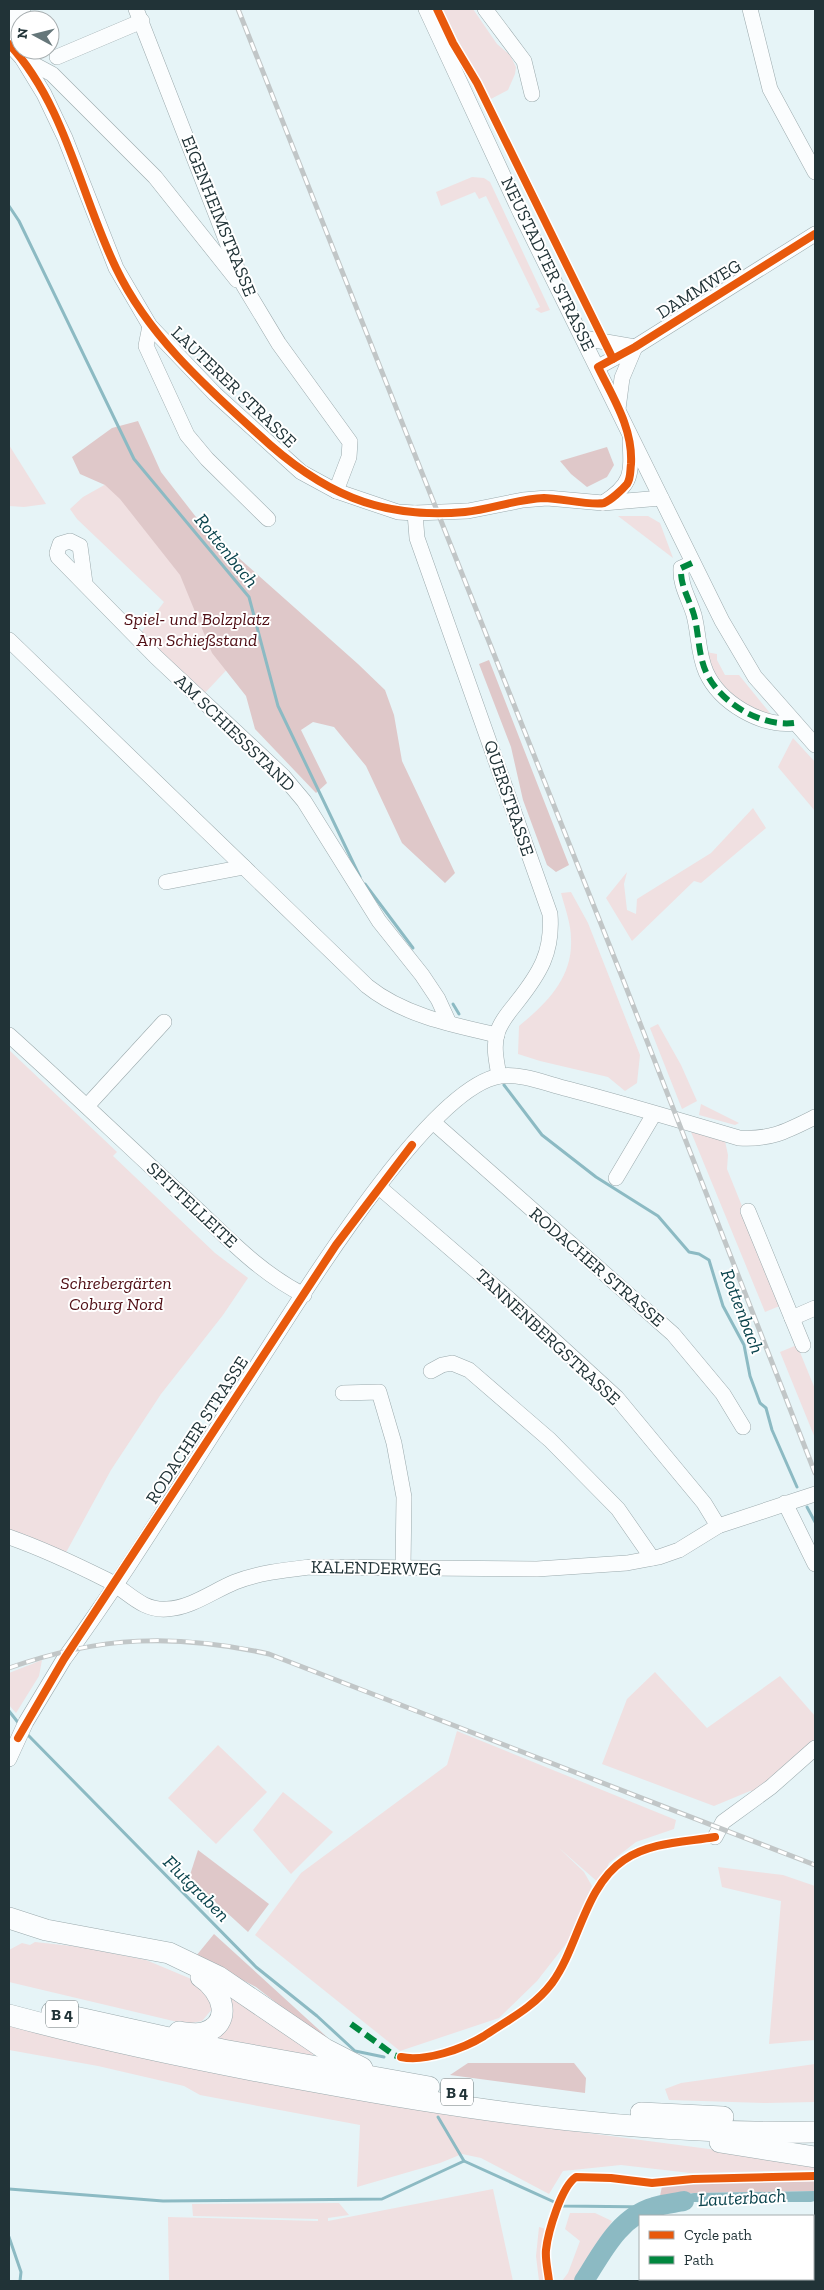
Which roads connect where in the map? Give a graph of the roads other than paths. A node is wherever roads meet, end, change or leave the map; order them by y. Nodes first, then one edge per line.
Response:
1 (426, 9) edge
2 (485, 9) edge
3 (750, 9) edge
4 (139, 15) edge
5 (60, 55) edge
6 (23, 60) edge
7 (32, 60) edge
8 (532, 94) dead end
9 (815, 172) edge
10 (815, 234) edge
11 (244, 286) junction
12 (150, 326) junction
13 (583, 338) junction
14 (635, 347) junction
15 (598, 367) junction
16 (618, 409) junction
17 (629, 432) junction
18 (336, 491) junction
19 (661, 498) junction
20 (603, 503) junction
21 (415, 513) junction
22 (268, 519) dead end
23 (692, 563) junction
24 (85, 583) dead end
25 (9, 640) edge
26 (794, 723) junction
27 (815, 745) edge
28 (244, 867) junction
29 (166, 882) dead end
30 (164, 1022) dead end
31 (448, 1023) junction
32 (9, 1035) edge
33 (497, 1035) junction
34 (499, 1076) junction
35 (87, 1106) junction
36 (654, 1114) junction
37 (815, 1117) edge
38 (433, 1122) junction
39 (616, 1178) dead end
40 (379, 1187) junction
41 (748, 1211) dead end
42 (304, 1295) junction
43 (815, 1308) edge
44 (792, 1318) junction
45 (803, 1345) dead end
46 (431, 1370) dead end
47 (343, 1393) dead end
48 (743, 1427) dead end
49 (815, 1494) edge
50 (785, 1504) junction
51 (718, 1526) junction
52 (10, 1540) edge
53 (652, 1558) junction
54 (815, 1564) edge
55 (403, 1568) junction
56 (115, 1584) junction
57 (815, 1748) edge
58 (9, 1759) edge
59 (715, 1837) dead end
60 (9, 1918) edge
61 (9, 1930) edge
62 (46, 1930) junction
63 (139, 1948) junction
64 (9, 2001) edge
65 (9, 2015) edge
66 (104, 2023) junction
67 (384, 2079) junction
68 (815, 2118) edge
69 (618, 2126) junction
70 (815, 2132) edge
71 (815, 2157) edge

1 - 13 street, NEUSTADTER STRASSE
2 - 8 street
3 - 9 street
4 - 5 street
4 - 11 street, EIGENHEIMSTRASSE
6 - 12 street, LAUTERER STRASSE
7 - 11 street
10 - 14 street, DAMMWEG
11 - 18 street, EIGENHEIMSTRASSE
12 - 18 street, LAUTERER STRASSE
12 - 22 street, LAUTERER STRASSE
13 - 14 street
13 - 15 street, NEUSTADTER STRASSE
14 - 15 street, DAMMWEG
14 - 16 street
15 - 16 street, NEUSTADTER STRASSE
16 - 17 street, NEUSTADTER STRASSE
17 - 19 street, NEUSTADTER STRASSE
17 - 20 street
18 - 21 street, LAUTERER STRASSE
19 - 20 street, LAUTERER STRASSE
19 - 23 street, NEUSTADTER STRASSE
20 - 21 street, LAUTERER STRASSE
21 - 33 street, QUERSTRASSE
23 - 26 street, NEUSTADTER STRASSE
23 - 26 street
24 - 31 street, AM SCHIESSSTAND
25 - 28 street
26 - 27 street, NEUSTADTER STRASSE
28 - 29 street
28 - 31 street
30 - 35 street
31 - 33 street
32 - 35 street, SPITTELLEITE
33 - 34 street, QUERSTRASSE
34 - 36 street, RODACHER STRASSE
34 - 38 street, RODACHER STRASSE
35 - 42 street, SPITTELLEITE
36 - 37 street, RODACHER STRASSE
36 - 39 street
38 - 40 street, RODACHER STRASSE
38 - 48 street, RODACHER STRASSE
40 - 42 street, RODACHER STRASSE
40 - 51 street, TANNENBERGSTRASSE
41 - 44 street
42 - 56 street, RODACHER STRASSE
43 - 44 street
44 - 45 street
46 - 53 street
47 - 55 street
49 - 50 street, KALENDERWEG
50 - 51 street, KALENDERWEG
50 - 54 street
51 - 53 street, KALENDERWEG
52 - 56 street, KALENDERWEG
53 - 55 street, KALENDERWEG
55 - 56 street, KALENDERWEG
56 - 58 street, RODACHER STRASSE
57 - 59 street
60 - 62 highway
61 - 62 highway
62 - 63 highway
63 - 66 highway
63 - 67 highway
64 - 66 highway, B 4
65 - 69 highway, B 4
66 - 67 highway, B 4
67 - 68 highway, B 4
69 - 70 highway, B 4
69 - 71 highway

